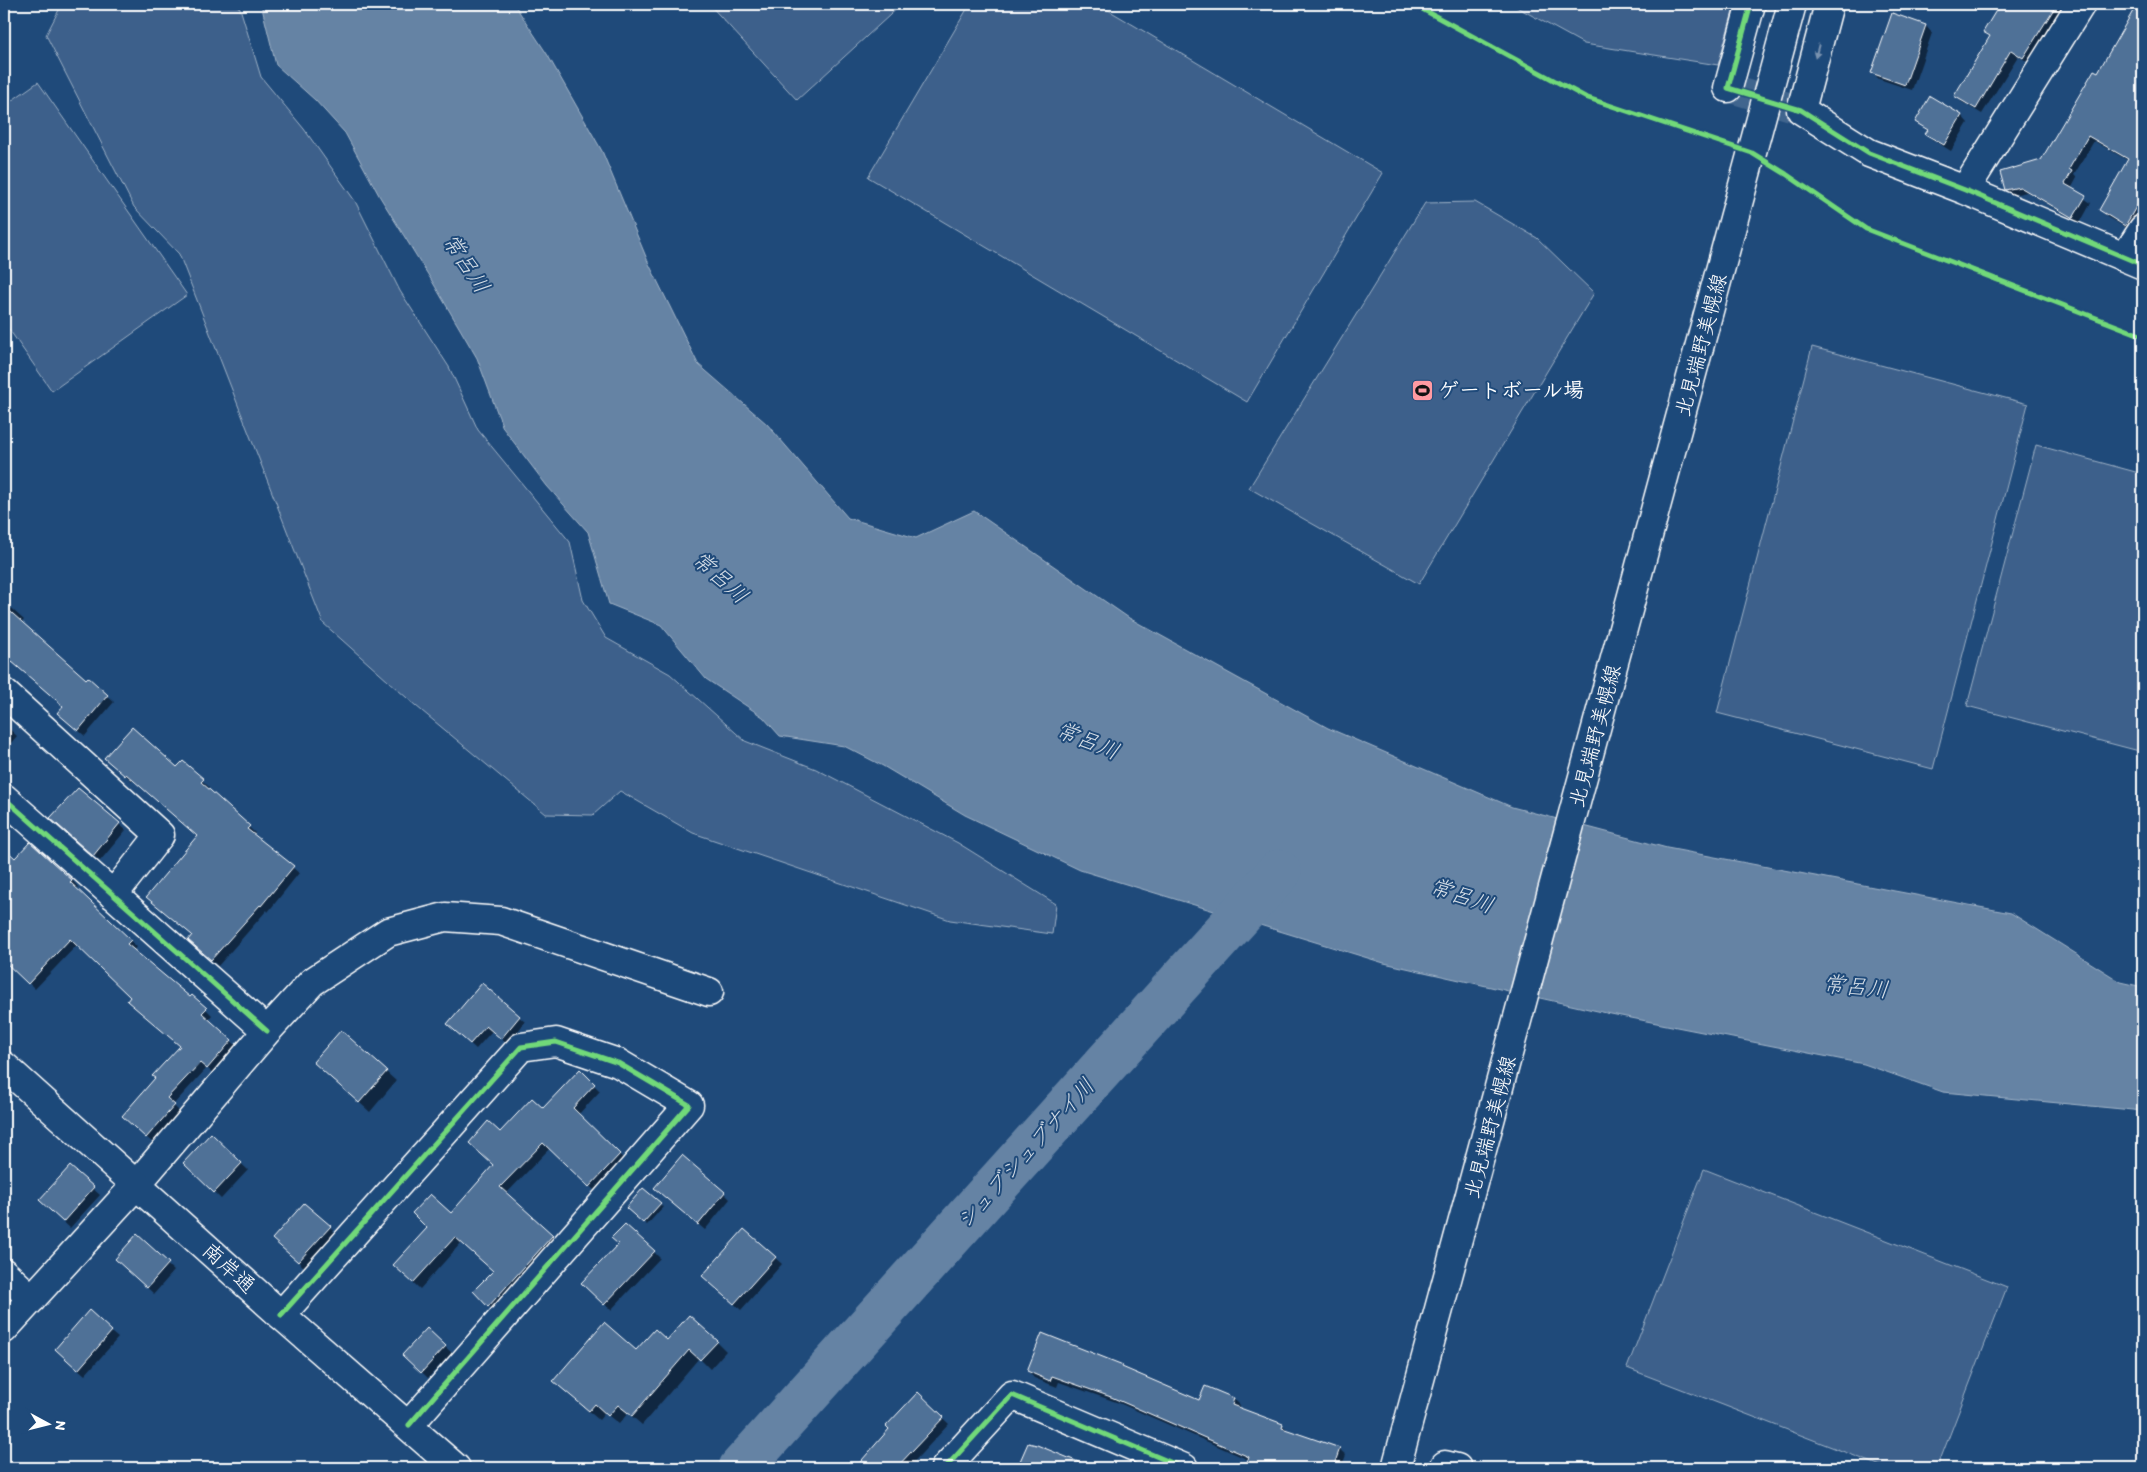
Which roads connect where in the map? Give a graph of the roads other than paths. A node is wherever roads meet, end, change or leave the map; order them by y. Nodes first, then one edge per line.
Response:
1 (1752, 4) edge
2 (1792, 4) edge
3 (1829, 4) edge
4 (2081, 4) edge
5 (1728, 88) dead end
6 (1965, 190) junction
7 (2143, 229) edge
8 (2134, 261) edge
9 (4, 693) edge
10 (4, 798) edge
11 (113, 895) junction
12 (709, 992) dead end
13 (267, 1030) junction
14 (4, 1066) edge
15 (136, 1185) junction
16 (4, 1273) edge
17 (32, 1298) junction
18 (281, 1315) junction
19 (4, 1330) edge
20 (409, 1425) junction
21 (456, 1468) edge
22 (945, 1468) edge
23 (1184, 1468) edge
24 (1396, 1468) edge
25 (1444, 1468) edge
26 (1457, 1468) edge

1 - 5 street
2 - 24 street, 北見端野美幌線
3 -> 6 street
4 - 6 street
6 - 8 street
7 - 8 street
9 - 11 street
10 - 11 street
11 - 13 street
12 - 13 street
13 - 15 street
14 - 15 street, 南岸通
15 - 17 street
15 - 18 street, 南岸通
16 - 17 street
17 - 19 street
18 - 20 street, 南岸通
18 - 20 street
20 - 21 street, 南岸通
22 - 23 street
25 - 26 street

